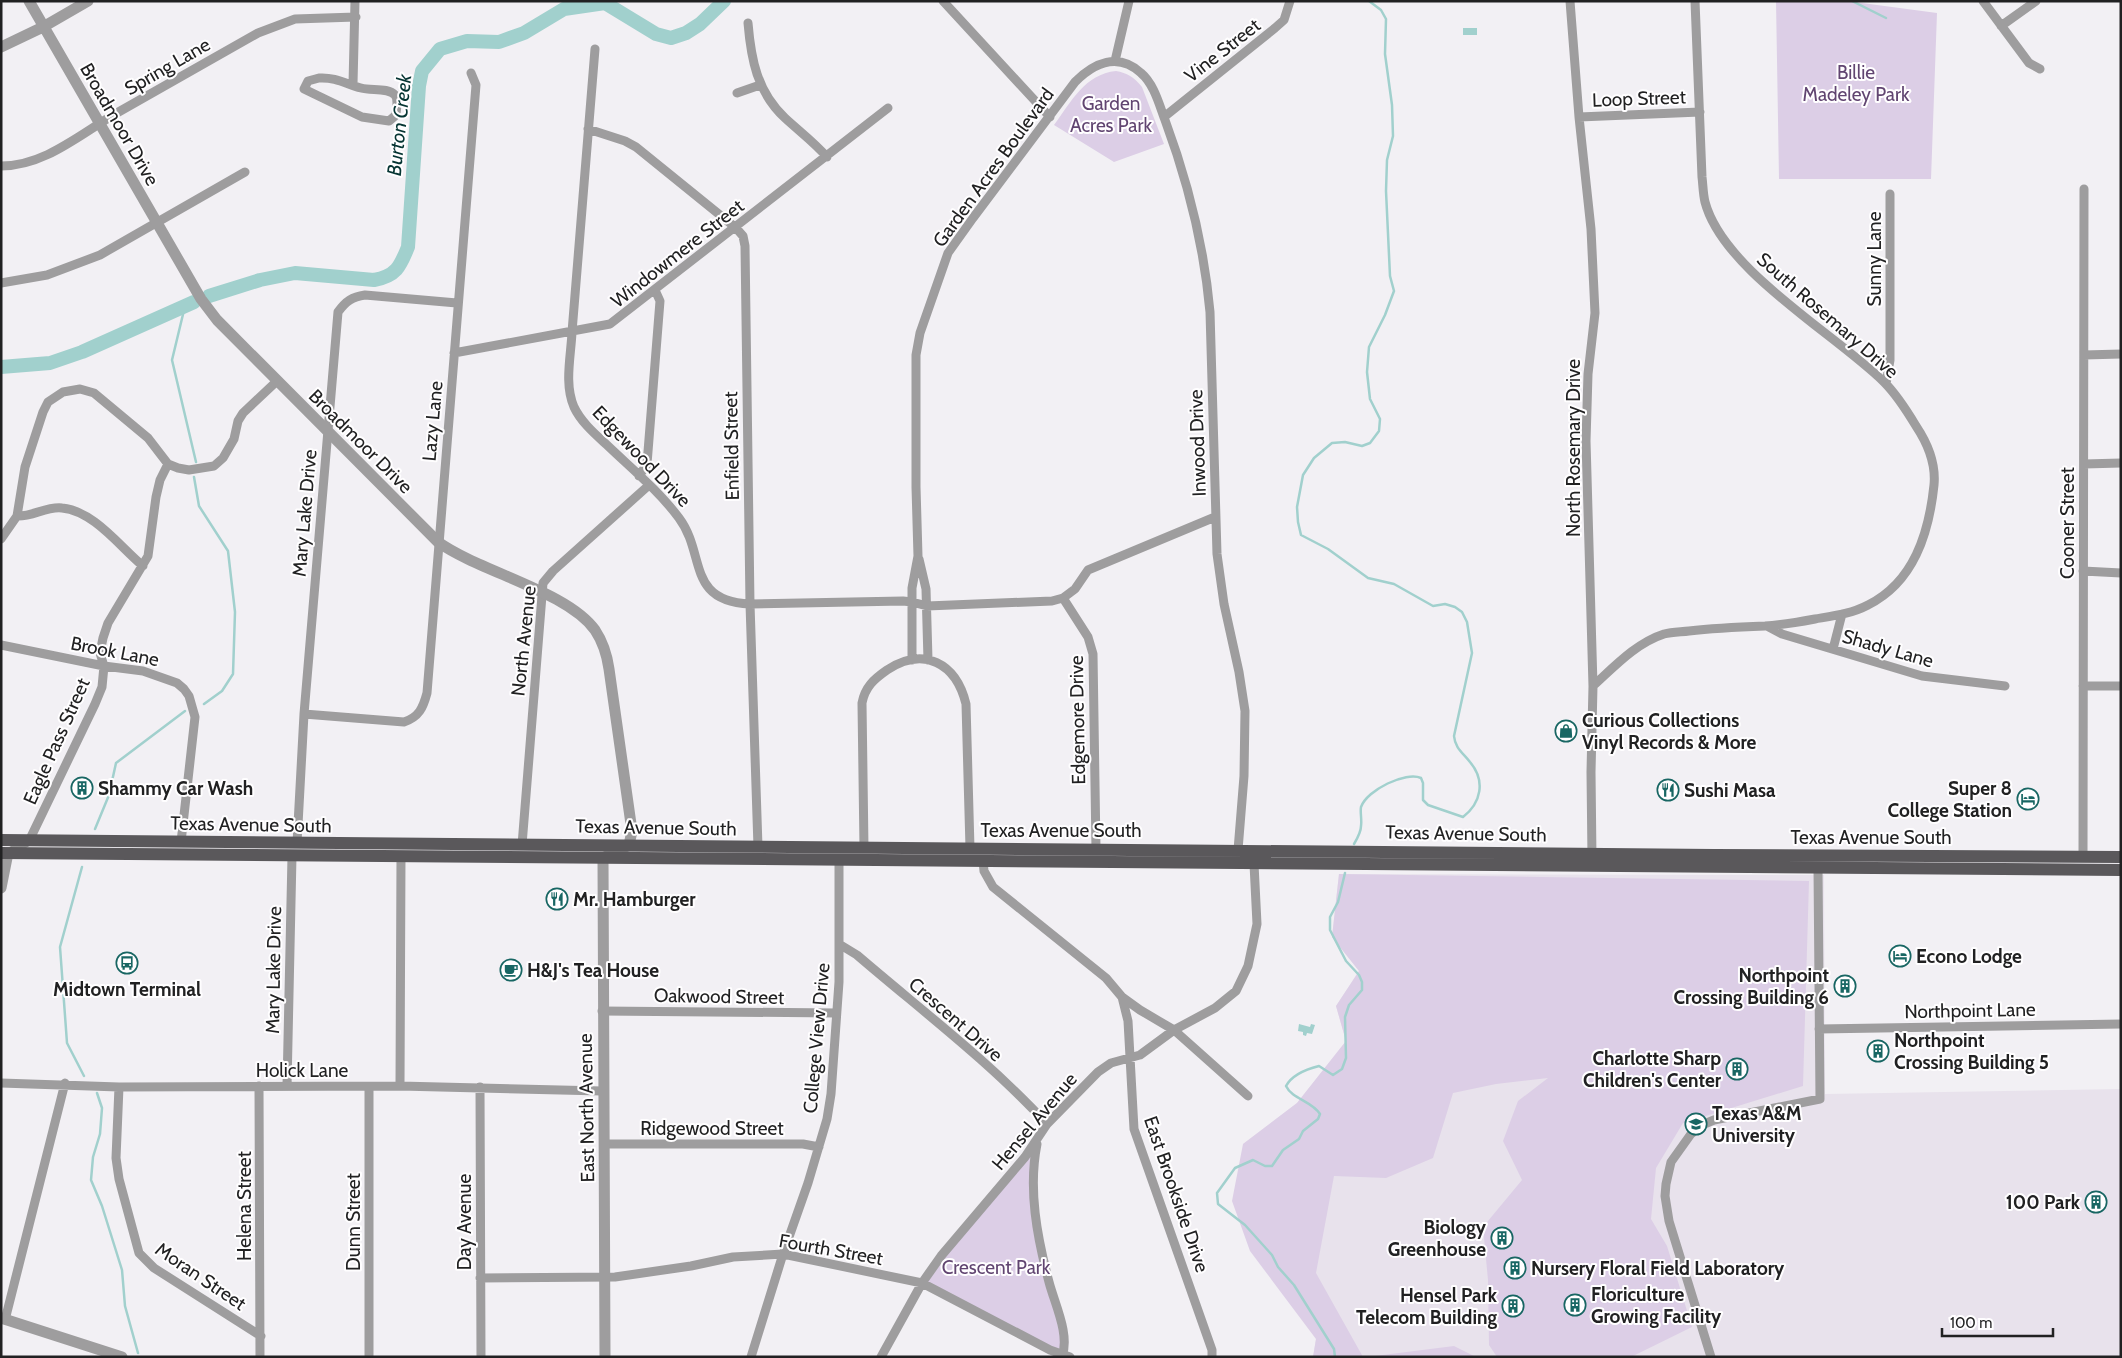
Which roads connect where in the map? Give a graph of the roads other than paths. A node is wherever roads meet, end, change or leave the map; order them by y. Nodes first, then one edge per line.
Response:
1 (29, 1) edge
2 (88, 1) edge
3 (356, 1) edge
4 (943, 1) edge
5 (1130, 1) edge
6 (1290, 1) edge
7 (1570, 1) edge
8 (1695, 1) edge
9 (1983, 1) edge
10 (2036, 1) edge
11 (356, 17) junction
12 (748, 23) dead end
13 (2001, 26) junction
14 (44, 27) junction
15 (1, 47) edge
16 (595, 49) dead end
17 (1116, 61) junction
18 (2040, 69) dead end
19 (471, 73) dead end
20 (353, 84) junction
21 (760, 84) junction
22 (737, 93) dead end
23 (888, 108) dead end
24 (1700, 112) junction
25 (1164, 116) junction
26 (1579, 117) junction
27 (1050, 118) junction
28 (99, 123) junction
29 (588, 129) junction
30 (827, 156) junction
31 (1, 166) edge
32 (245, 172) dead end
33 (2084, 188) dead end
34 (1890, 194) dead end
35 (158, 223) junction
36 (736, 228) junction
37 (1, 283) edge
38 (655, 290) junction
39 (458, 303) junction
40 (572, 332) junction
41 (454, 354) junction
42 (2121, 354) edge
43 (2084, 355) junction
44 (277, 381) junction
45 (1886, 384) junction
46 (327, 431) junction
47 (2121, 463) edge
48 (168, 464) junction
49 (2084, 464) junction
50 (639, 476) junction
51 (648, 486) junction
52 (16, 516) junction
53 (1215, 518) junction
54 (1, 539) edge
55 (438, 542) junction
56 (918, 556) junction
57 (143, 566) junction
58 (2083, 571) junction
59 (2121, 573) edge
60 (541, 593) junction
61 (1063, 598) junction
62 (912, 602) junction
63 (750, 604) junction
64 (927, 606) junction
65 (1842, 614) junction
66 (1767, 626) junction
67 (912, 642) junction
68 (1, 645) edge
69 (1833, 649) junction
70 (920, 659) junction
71 (897, 664) junction
72 (104, 666) junction
73 (1593, 686) junction
74 (2005, 686) dead end
75 (2083, 686) junction
76 (2121, 686) edge
77 (304, 714) junction
78 (1, 840) edge
79 (29, 841) junction
80 (181, 842) junction
81 (297, 843) junction
82 (383, 844) junction
83 (522, 845) junction
84 (629, 845) junction
85 (758, 847) junction
86 (864, 848) junction
87 (970, 848) junction
88 (1096, 849) junction
89 (1238, 850) junction
90 (1343, 851) junction
91 (5, 853) edge
92 (292, 856) junction
93 (401, 856) junction
94 (1899, 856) junction
95 (2083, 857) junction
96 (2121, 857) edge
97 (602, 858) junction
98 (839, 860) junction
99 (1592, 860) junction
100 (890, 861) junction
101 (983, 861) junction
102 (1146, 863) junction
103 (1254, 864) junction
104 (1818, 868) junction
105 (2121, 870) edge
106 (1, 888) edge
107 (839, 944) junction
108 (1122, 997) junction
109 (602, 1011) junction
110 (836, 1013) junction
111 (2121, 1024) edge
112 (1819, 1029) junction
113 (1174, 1030) junction
114 (1128, 1058) junction
115 (1, 1083) edge
116 (65, 1084) junction
117 (260, 1086) junction
118 (288, 1086) junction
119 (400, 1086) junction
120 (119, 1087) junction
121 (369, 1087) junction
122 (480, 1088) junction
123 (602, 1090) junction
124 (1248, 1096) dead end
125 (1048, 1124) junction
126 (1037, 1140) junction
127 (604, 1144) junction
128 (819, 1147) junction
129 (783, 1254) junction
130 (480, 1278) junction
131 (605, 1278) junction
132 (922, 1284) junction
133 (3, 1319) edge
134 (260, 1336) junction
135 (1065, 1356) edge
136 (122, 1357) edge
137 (260, 1357) edge
138 (370, 1357) edge
139 (481, 1357) edge
140 (605, 1357) edge
141 (751, 1357) edge
142 (881, 1357) edge
143 (1212, 1357) edge
144 (1710, 1357) edge

1 - 14 street, Broadmoor Drive
2 - 14 street
3 - 11 street
4 - 27 street
5 - 17 street
6 - 25 street, Vine Street
7 - 26 street, North Rosemary Drive
8 - 24 street, South Rosemary Drive
9 - 13 street
10 - 13 street
11 - 20 street
11 - 28 street, Spring Lane
12 - 21 street
13 - 18 street
14 - 15 street
14 - 28 street, Broadmoor Drive
16 - 29 street, Edgewood Drive
17 - 25 street, Inwood Drive
17 - 27 street, Garden Acres Boulevard
19 - 39 street, Lazy Lane
20 - 20 street
21 - 22 street
21 - 30 street
23 - 30 street, Windowmere Street
24 - 26 street, Loop Street
24 - 45 street, South Rosemary Drive
25 - 53 street, Inwood Drive
26 - 73 street, North Rosemary Drive
27 - 56 street, Garden Acres Boulevard
28 - 31 street, Spring Lane
28 - 35 street, Broadmoor Drive
29 - 36 street, Enfield Street
29 - 40 street, Edgewood Drive
30 - 36 street, Windowmere Street
32 - 35 street
33 - 43 street, Cooner Street
34 - 45 street, Sunny Lane
35 - 37 street
35 - 44 street, Broadmoor Drive
36 - 38 street, Windowmere Street
36 - 63 street, Enfield Street
38 - 40 street, Windowmere Street
38 - 50 street
39 - 41 street, Lazy Lane
39 - 46 street, Mary Lake Drive
40 - 41 street, Windowmere Street
40 - 50 street, Edgewood Drive
41 - 55 street, Lazy Lane
42 - 43 street
43 - 49 street, Cooner Street
44 - 46 street, Broadmoor Drive
44 - 48 street
45 - 65 street, South Rosemary Drive
46 - 55 street, Broadmoor Drive
46 - 77 street, Mary Lake Drive
47 - 49 street
48 - 52 street
48 - 57 street, Eagle Pass Street
49 - 58 street, Cooner Street
50 - 51 street, Edgewood Drive
51 - 60 street, North Avenue
51 - 63 street, Edgewood Drive
52 - 54 street
52 - 57 street
53 - 61 street
53 - 89 street, Inwood Drive
55 - 60 street, Broadmoor Drive
55 - 77 street, Lazy Lane
56 - 62 street, Garden Acres Boulevard
56 - 64 street, Garden Acres Boulevard
57 - 72 street, Eagle Pass Street
58 - 59 street
58 - 75 street, Cooner Street
60 - 83 street, North Avenue
60 - 84 street, Broadmoor Drive
61 - 64 street, Edgewood Drive
61 - 88 street, Edgemore Drive
62 - 63 street, Edgewood Drive
62 - 64 street, Edgewood Drive
62 - 67 street, Garden Acres Boulevard
63 - 85 street, Enfield Street
64 - 70 street, Garden Acres Boulevard
65 - 66 street, South Rosemary Drive
65 - 69 street
66 - 69 street, Shady Lane
66 - 73 street, South Rosemary Drive
67 - 70 street, Garden Acres Boulevard
67 - 71 street
68 - 72 street, Brook Lane
69 - 74 street, Shady Lane
70 - 71 street
70 - 87 street
71 - 86 street
72 - 79 street, Eagle Pass Street
72 - 80 street, Brook Lane
73 - 99 street, North Rosemary Drive
75 - 76 street
75 - 95 street, Cooner Street
77 - 81 street, Mary Lake Drive
78 - 79 main road, Texas Avenue South
79 - 80 main road, Texas Avenue South
79 - 91 street
80 - 81 main road, Texas Avenue South
81 - 82 main road, Texas Avenue South
82 - 83 main road, Texas Avenue South
82 - 92 main road
83 - 84 main road, Texas Avenue South
84 - 85 main road, Texas Avenue South
84 - 97 street
85 - 86 main road, Texas Avenue South
86 - 87 main road, Texas Avenue South
87 - 88 main road, Texas Avenue South
87 - 100 main road
88 - 89 main road, Texas Avenue South
89 - 90 main road, Texas Avenue South
89 - 102 main road
90 - 99 main road, Texas Avenue South
90 - 103 main road
91 - 92 main road, Texas Avenue South
91 - 106 street
92 - 93 main road, Texas Avenue South
92 - 118 street, Mary Lake Drive
93 - 97 main road, Texas Avenue South
93 - 119 street
94 - 95 main road, Texas Avenue South
94 - 99 main road, Texas Avenue South
94 - 104 main road
95 - 96 main road, Texas Avenue South
97 - 98 main road, Texas Avenue South
97 - 109 street, East North Avenue
98 - 100 main road, Texas Avenue South
98 - 107 street, College View Drive
99 - 103 main road, Texas Avenue South
99 - 104 main road, Texas Avenue South
100 - 101 main road, Texas Avenue South
101 - 102 main road, Texas Avenue South
101 - 108 street, East Brookside Drive
102 - 103 main road, Texas Avenue South
103 - 113 street, Hensel Avenue
104 - 105 main road, Texas Avenue South
104 - 112 street
107 - 110 street, College View Drive
107 - 125 street, Crescent Drive
108 - 113 street
108 - 114 street, East Brookside Drive
109 - 110 street, Oakwood Street
109 - 123 street, East North Avenue
110 - 128 street, College View Drive
111 - 112 street, Northpoint Lane
112 - 144 street
113 - 114 street, Hensel Avenue
113 - 124 street
114 - 125 street, Hensel Avenue
114 - 143 street, East Brookside Drive
115 - 116 street, Holick Lane
116 - 120 street, Holick Lane
116 - 133 street
117 - 118 street, Holick Lane
117 - 120 street, Holick Lane
117 - 134 street, Helena Street
118 - 121 street, Holick Lane
119 - 121 street, Holick Lane
119 - 122 street, Holick Lane
120 - 134 street, Moran Street
121 - 138 street, Dunn Street
122 - 123 street, Holick Lane
122 - 130 street, Day Avenue
123 - 127 street, East North Avenue
125 - 126 street, Hensel Avenue
126 - 132 street, Hensel Avenue
126 - 135 street
127 - 128 street, Ridgewood Street
127 - 131 street, East North Avenue
128 - 129 street, College View Drive
129 - 131 street, Fourth Street
129 - 132 street, Fourth Street
129 - 141 street, College View Drive
130 - 131 street, Fourth Street
130 - 139 street, Day Avenue
131 - 140 street, East North Avenue
132 - 135 street, Fourth Street
132 - 142 street, Hensel Avenue
133 - 136 street
134 - 137 street, Helena Street

